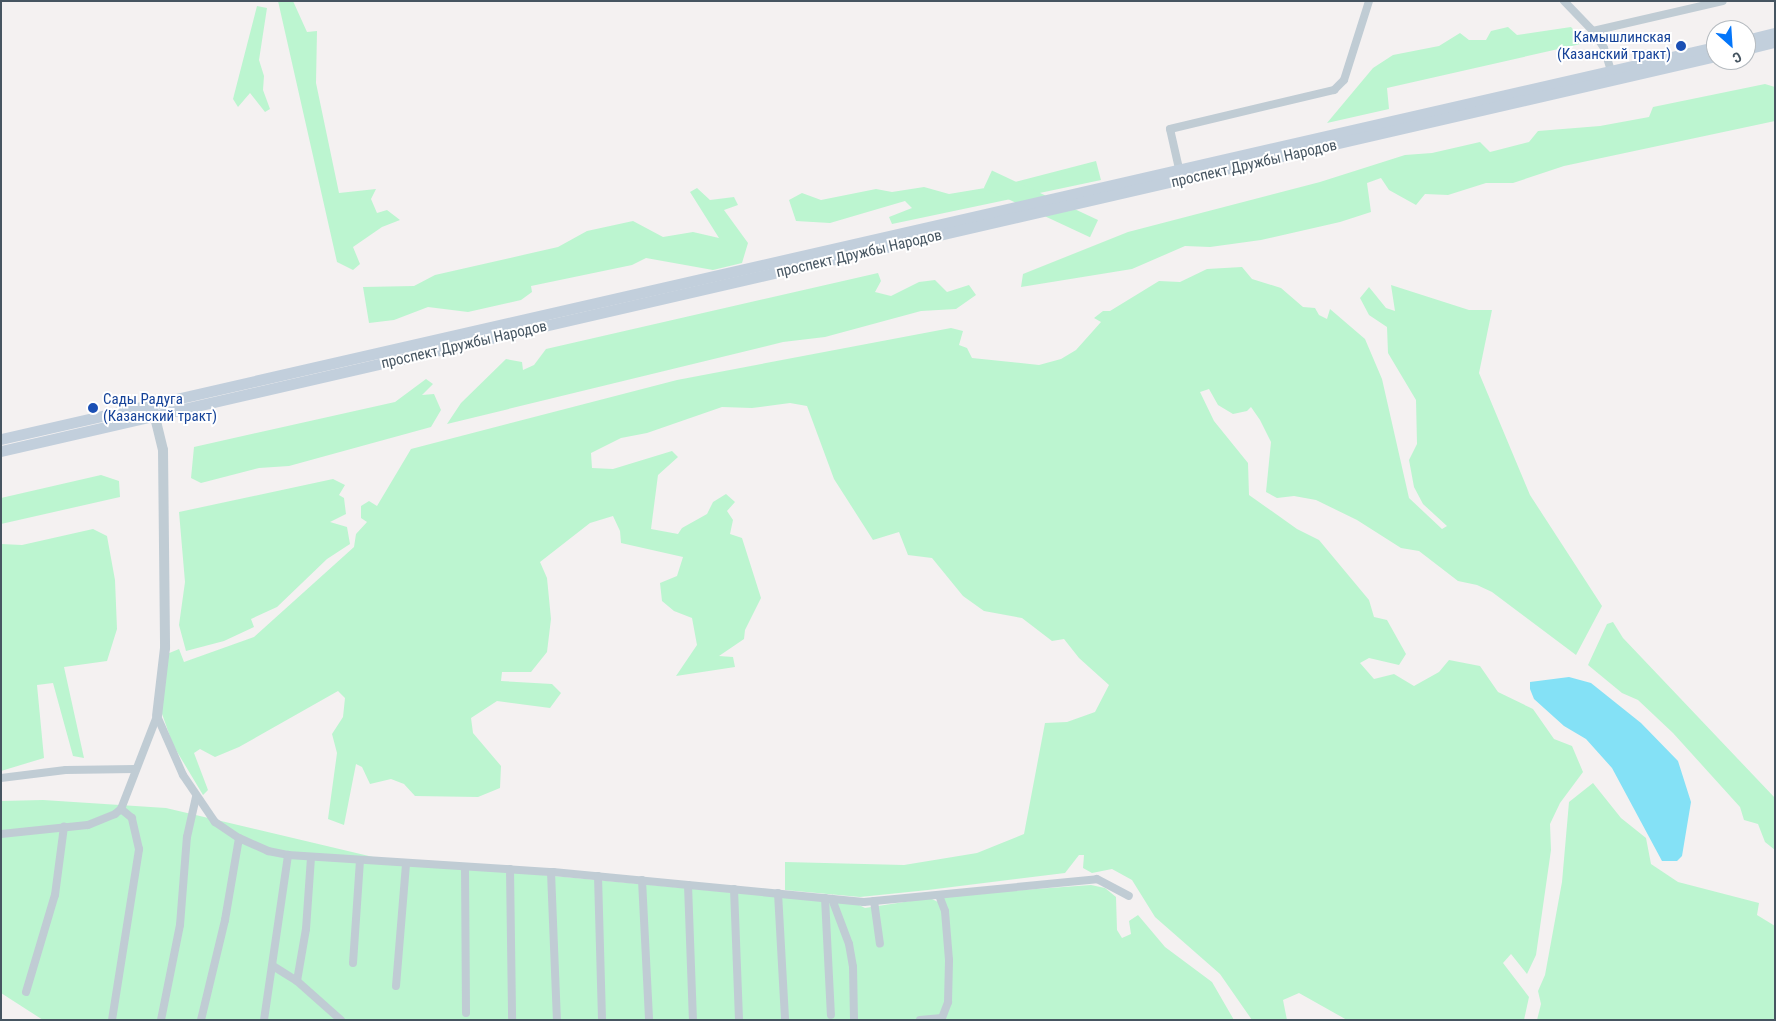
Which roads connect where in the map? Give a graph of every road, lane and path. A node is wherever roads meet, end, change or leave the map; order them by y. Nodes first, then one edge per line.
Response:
1 (1368, 1) edge
2 (1564, 1) edge
3 (1723, 1) edge
4 (1593, 32) junction
5 (1775, 33) edge
6 (1756, 38) edge
7 (1775, 42) edge
8 (1756, 47) edge
9 (1706, 48) edge
10 (1706, 58) edge
11 (1611, 71) junction
12 (1180, 175) junction
13 (154, 411) junction
14 (1, 439) edge
15 (1, 451) edge
16 (157, 716) junction
17 (135, 769) junction
18 (1, 778) edge
19 (196, 797) junction
20 (121, 809) junction
21 (64, 827) junction
22 (1, 834) edge
23 (239, 838) junction
24 (288, 855) junction
25 (311, 858) junction
26 (360, 861) junction
27 (406, 864) junction
28 (465, 868) junction
29 (510, 869) junction
30 (551, 872) junction
31 (598, 876) junction
32 (642, 880) junction
33 (688, 885) junction
34 (734, 889) junction
35 (778, 894) junction
36 (939, 894) junction
37 (1129, 896) dead end
38 (829, 898) junction
39 (874, 901) junction
40 (880, 944) dead end
41 (353, 963) dead end
42 (273, 966) junction
43 (297, 981) junction
44 (396, 986) dead end
45 (26, 992) dead end
46 (466, 1012) dead end
47 (831, 1015) dead end
48 (112, 1020) edge
49 (161, 1020) edge
50 (201, 1020) edge
51 (264, 1020) edge
52 (341, 1020) edge
53 (512, 1020) edge
54 (557, 1020) edge
55 (602, 1020) edge
56 (649, 1020) edge
57 (693, 1020) edge
58 (739, 1020) edge
59 (785, 1020) edge
60 (854, 1020) edge
61 (920, 1020) edge

1 - 12 street
2 - 4 street
3 - 4 street
4 - 11 street
5 - 6 main road
7 - 8 main road
9 - 11 main road, проспект Дружбы Народов
10 - 12 main road, проспект Дружбы Народов
11 - 12 main road, проспект Дружбы Народов
12 - 13 main road, проспект Дружбы Народов
13 - 14 main road, проспект Дружбы Народов
13 - 15 main road, проспект Дружбы Народов
13 - 16 street
16 - 17 street
16 - 19 street
17 - 18 street
17 - 20 street
19 - 23 street
19 - 49 street
20 - 21 street
20 - 48 street
21 - 22 street
21 - 45 street
23 - 24 street
23 - 50 street
24 - 25 street
24 - 42 street
25 - 26 street
25 - 43 street
26 - 27 street
26 - 41 street
27 - 28 street
27 - 44 street
28 - 29 street
28 - 46 street
29 - 30 street
29 - 53 street
30 - 31 street
30 - 54 street
31 - 32 street
31 - 55 street
32 - 33 street
32 - 56 street
33 - 34 street
33 - 57 street
34 - 35 street
34 - 58 street
35 - 38 street
35 - 59 street
36 - 37 street
36 - 39 street
36 - 61 street
38 - 39 street
38 - 47 street
38 - 60 street
39 - 40 street
42 - 43 street
42 - 51 street
43 - 52 street

